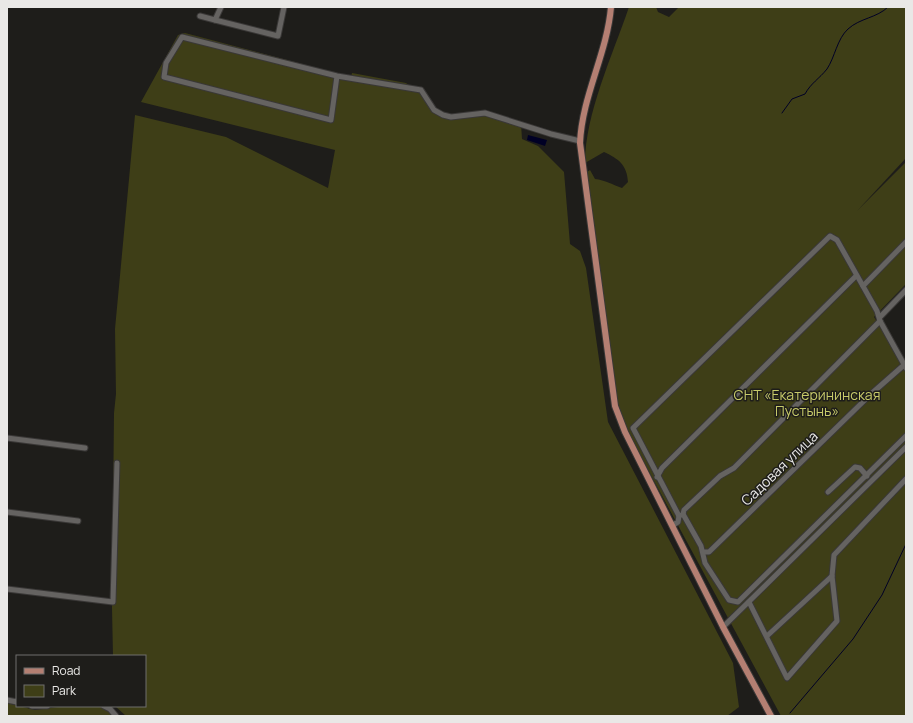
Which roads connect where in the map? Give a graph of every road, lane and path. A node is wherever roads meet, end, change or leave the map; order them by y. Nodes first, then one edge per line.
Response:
1 (221, 7) edge
2 (284, 7) edge
3 (611, 7) edge
4 (200, 16) dead end
5 (215, 20) junction
6 (337, 76) junction
7 (580, 141) junction
8 (906, 242) edge
9 (856, 276) junction
10 (863, 286) junction
11 (906, 290) edge
12 (880, 319) junction
13 (905, 366) edge
14 (632, 428) junction
15 (906, 436) edge
16 (627, 437) junction
17 (7, 438) edge
18 (906, 447) edge
19 (85, 448) dead end
20 (117, 463) dead end
21 (867, 476) junction
22 (658, 478) junction
23 (906, 478) edge
24 (828, 492) dead end
25 (7, 512) edge
26 (681, 515) junction
27 (78, 521) dead end
28 (672, 525) junction
29 (704, 552) junction
30 (832, 576) junction
31 (7, 589) edge
32 (749, 602) junction
33 (723, 627) junction
34 (767, 636) junction
35 (106, 707) edge
36 (116, 716) edge
37 (771, 716) edge

1 - 5 street
2 - 5 street
3 - 7 main road
4 - 5 street
6 - 6 street
6 - 7 street
7 - 16 main road
8 - 10 street
9 - 10 street
9 - 14 street
9 - 22 street
10 - 12 street
11 - 12 street
12 - 13 street
12 - 26 street
13 - 29 street, Садовая улица
14 - 16 street
14 - 22 street
15 - 21 street
16 - 28 main road
17 - 19 street
18 - 32 street
20 - 31 street
21 - 24 street
21 - 29 street
22 - 26 street
23 - 30 street
25 - 27 street
26 - 28 street
26 - 29 street
28 - 33 main road
30 - 34 street
30 - 34 street
32 - 33 street
32 - 34 street
33 - 37 main road
35 - 36 street

